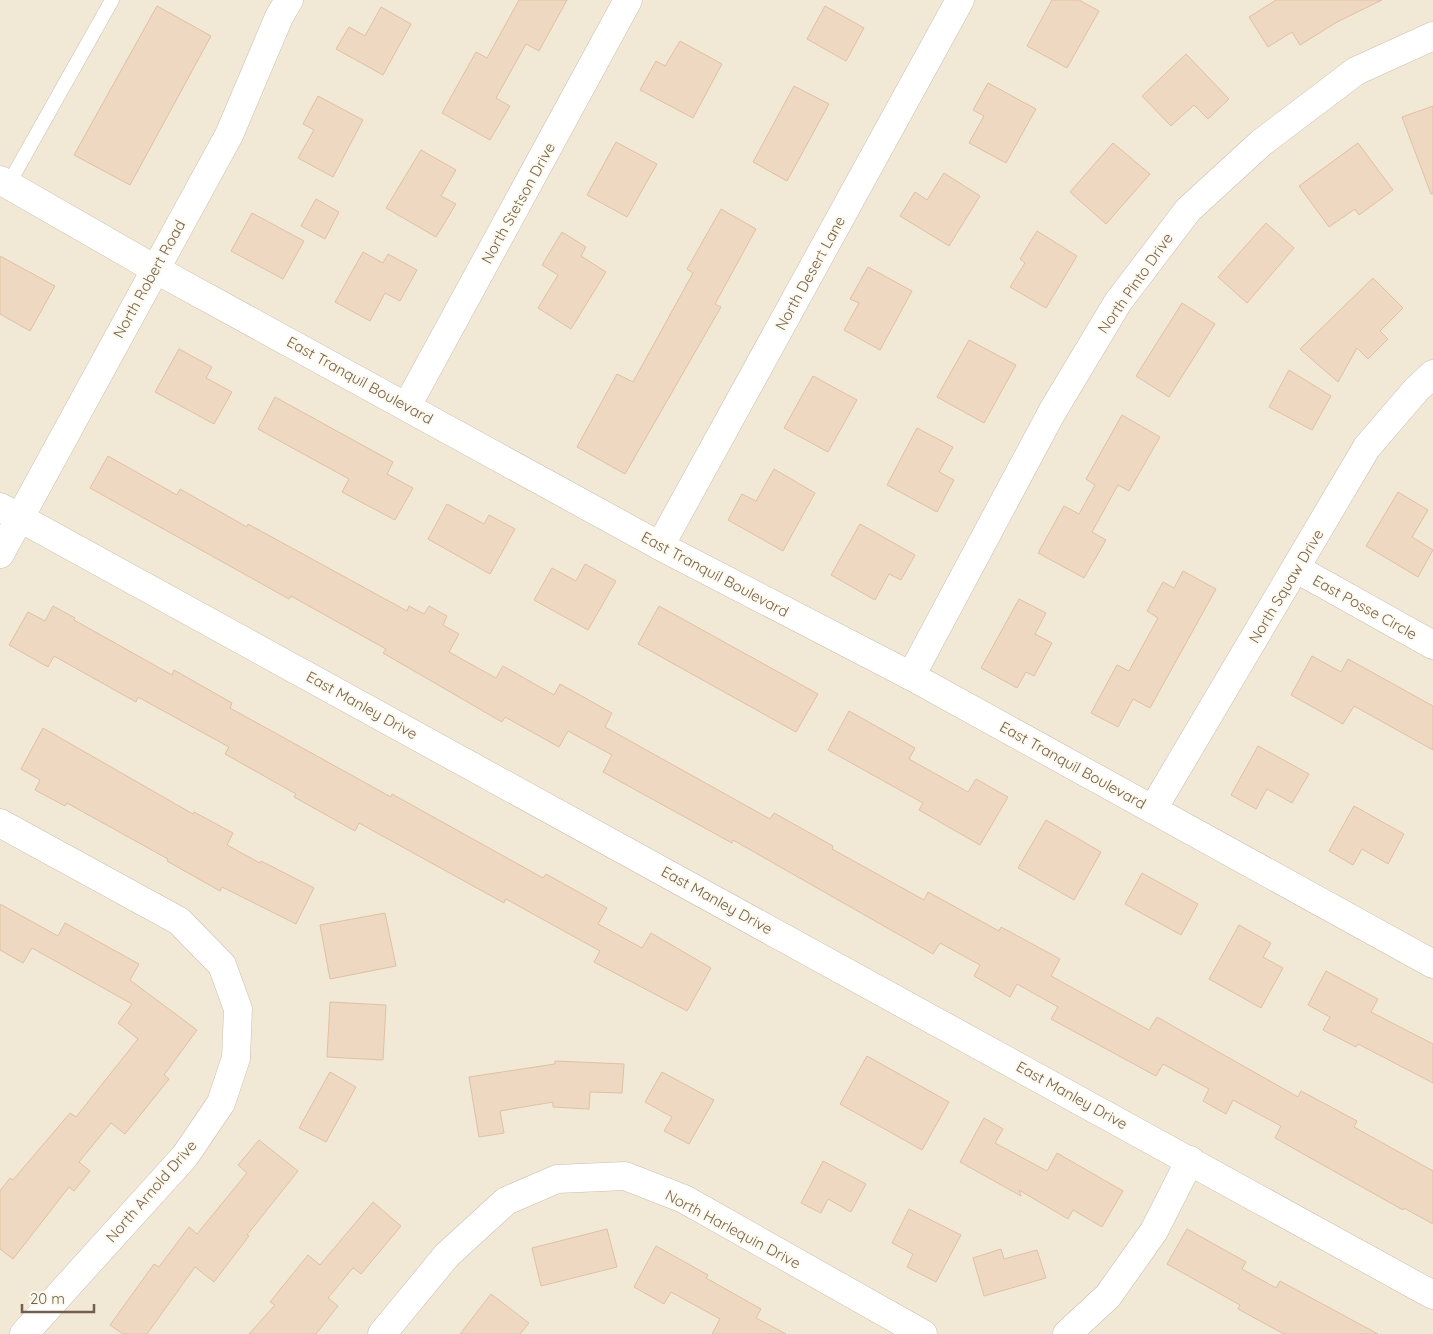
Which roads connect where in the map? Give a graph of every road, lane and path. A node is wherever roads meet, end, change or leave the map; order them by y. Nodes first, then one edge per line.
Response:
1 (112, 0) edge
2 (289, 0) edge
3 (628, 0) edge
4 (960, 0) edge
5 (1433, 36) edge
6 (4, 182) edge
7 (155, 269) junction
8 (1433, 374) edge
9 (407, 406) junction
10 (10, 512) edge
11 (660, 546) junction
12 (0, 554) edge
13 (1297, 569) junction
14 (1433, 645) edge
15 (911, 676) junction
16 (1154, 809) junction
17 (0, 823) edge
18 (1433, 964) edge
19 (1190, 1160) junction
20 (1433, 1295) edge
21 (24, 1334) edge
22 (382, 1334) edge
23 (923, 1334) edge
24 (1067, 1334) edge

1 - 6 lane
2 - 7 street, North Robert Road
3 - 9 street, North Stetson Drive
4 - 11 street, North Desert Lane
5 - 15 street, North Pinto Drive
6 - 7 street, East Tranquil Boulevard
7 - 9 street, East Tranquil Boulevard
7 - 10 street, North Robert Road
8 - 13 street, North Squaw Drive
9 - 11 street, East Tranquil Boulevard
10 - 12 street, North Robert Road
10 - 19 street, East Manley Drive
11 - 15 street, East Tranquil Boulevard
13 - 14 street, East Posse Circle
13 - 16 street, North Squaw Drive
15 - 16 street, East Tranquil Boulevard
16 - 18 street, East Tranquil Boulevard
17 - 21 street, North Arnold Drive
19 - 20 street, East Manley Drive
19 - 24 street
22 - 23 street, North Harlequin Drive

